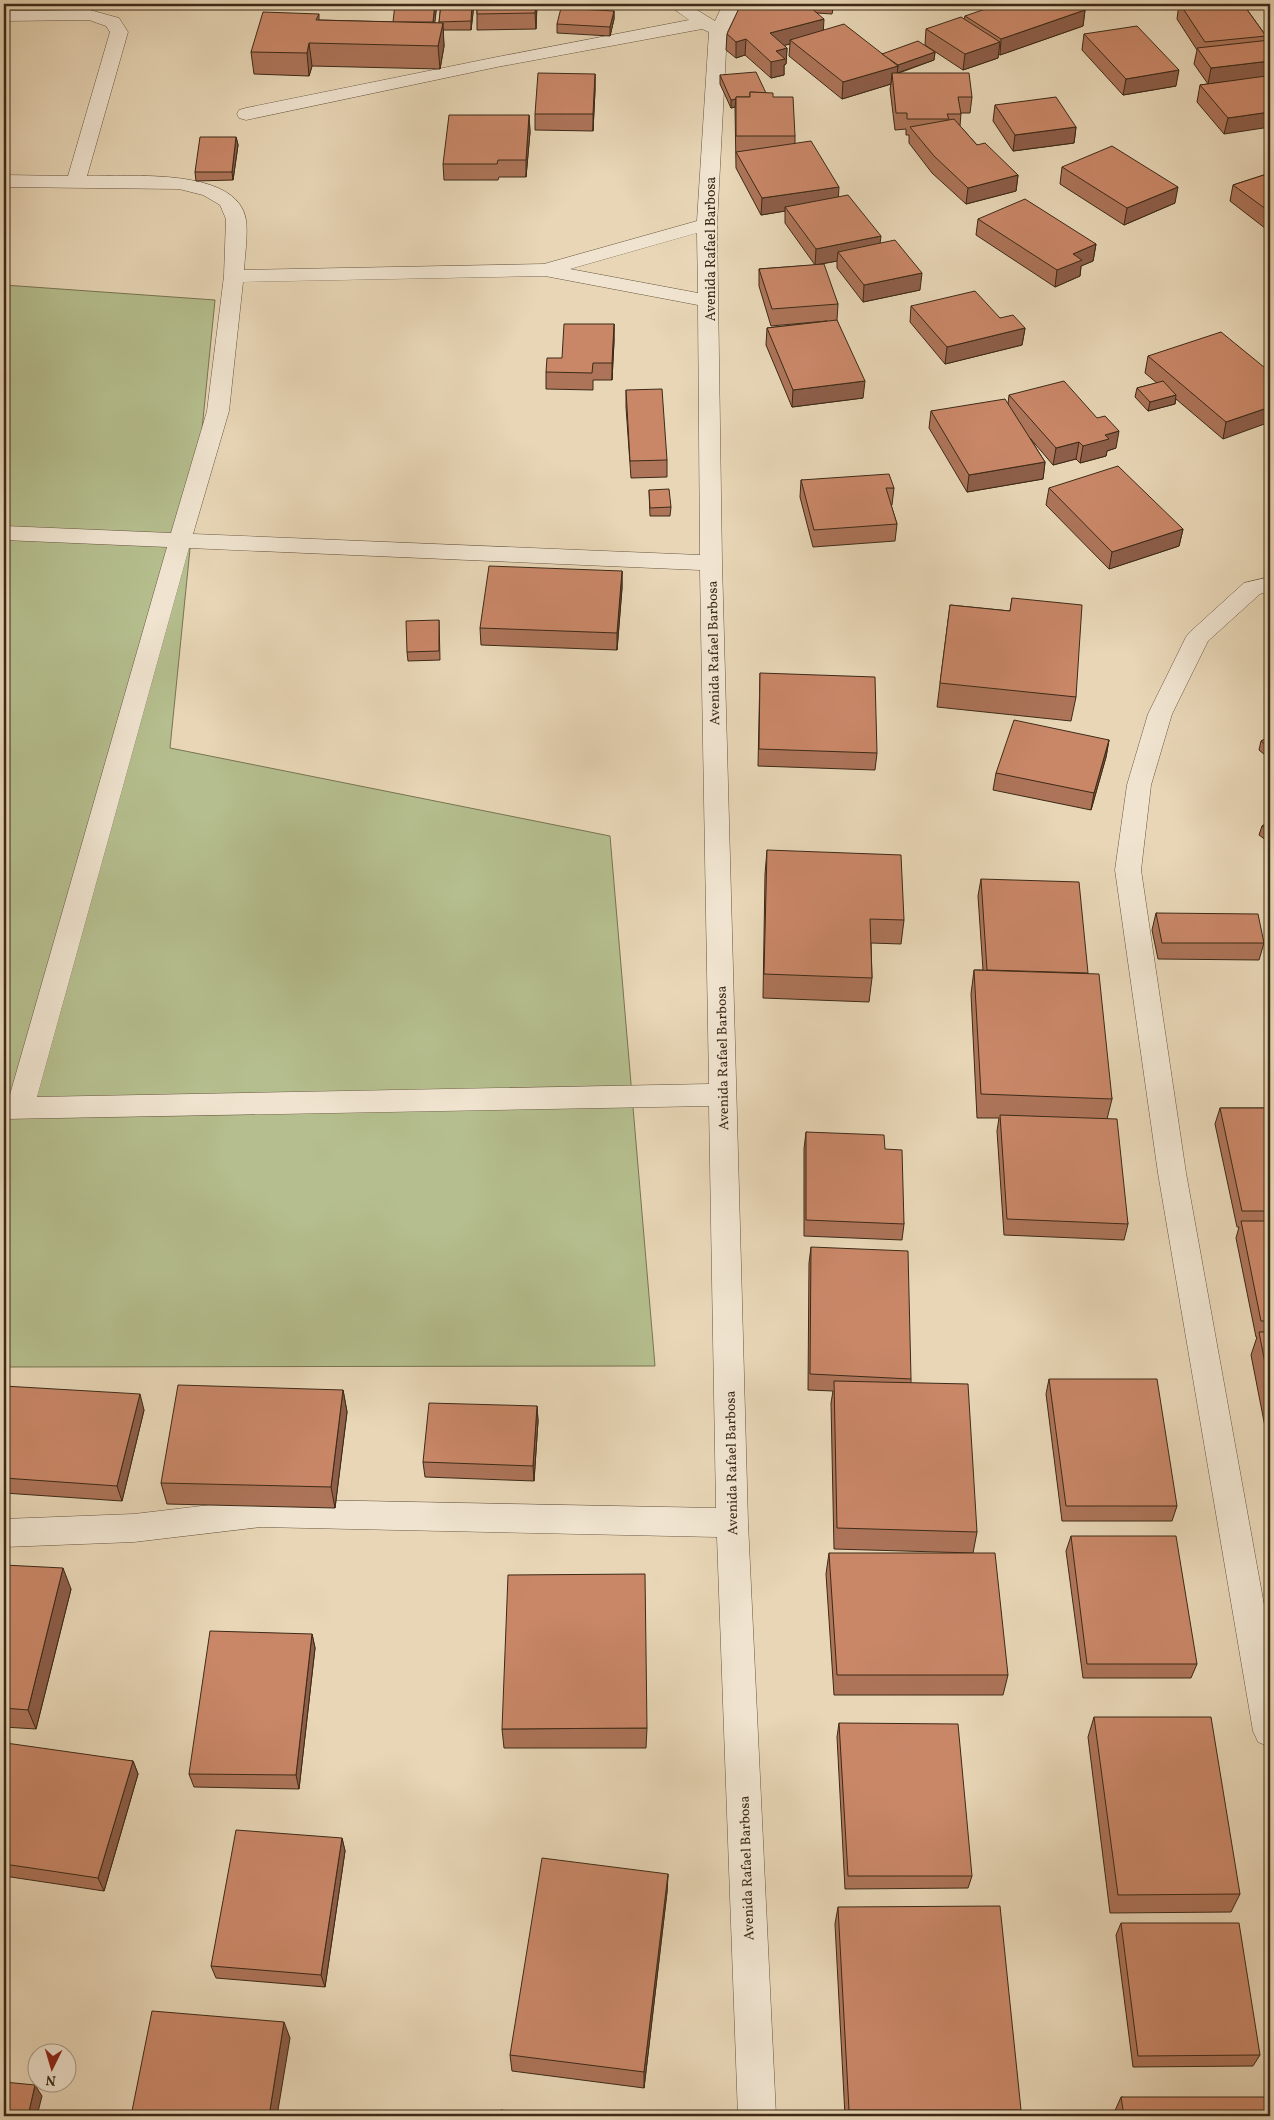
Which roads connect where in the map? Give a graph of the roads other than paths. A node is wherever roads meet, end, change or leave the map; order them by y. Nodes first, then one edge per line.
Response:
1 (676, 4) edge
2 (732, 4) edge
3 (4, 16) edge
4 (711, 27) junction
5 (246, 114) dead end
6 (4, 181) edge
7 (76, 182) junction
8 (707, 224) junction
9 (545, 270) junction
10 (234, 276) junction
11 (710, 301) junction
12 (4, 533) edge
13 (180, 540) junction
14 (711, 563) junction
15 (1270, 584) edge
16 (723, 1095) junction
17 (12, 1109) edge
18 (732, 1523) junction
19 (4, 1533) edge
20 (1270, 1731) edge
21 (757, 2116) edge

1 - 4 street
2 - 4 street, Avenida Rafael Barbosa
3 - 7 street
4 - 5 street
4 - 8 street, Avenida Rafael Barbosa
6 - 7 street
7 - 10 street
8 - 9 street
8 - 11 street, Avenida Rafael Barbosa
9 - 10 street
9 - 11 street
10 - 13 street
11 - 14 street, Avenida Rafael Barbosa
12 - 13 street
13 - 14 street
13 - 17 street
14 - 16 street, Avenida Rafael Barbosa
15 - 20 street
16 - 17 street
16 - 18 street, Avenida Rafael Barbosa
18 - 19 street
18 - 21 street, Avenida Rafael Barbosa

